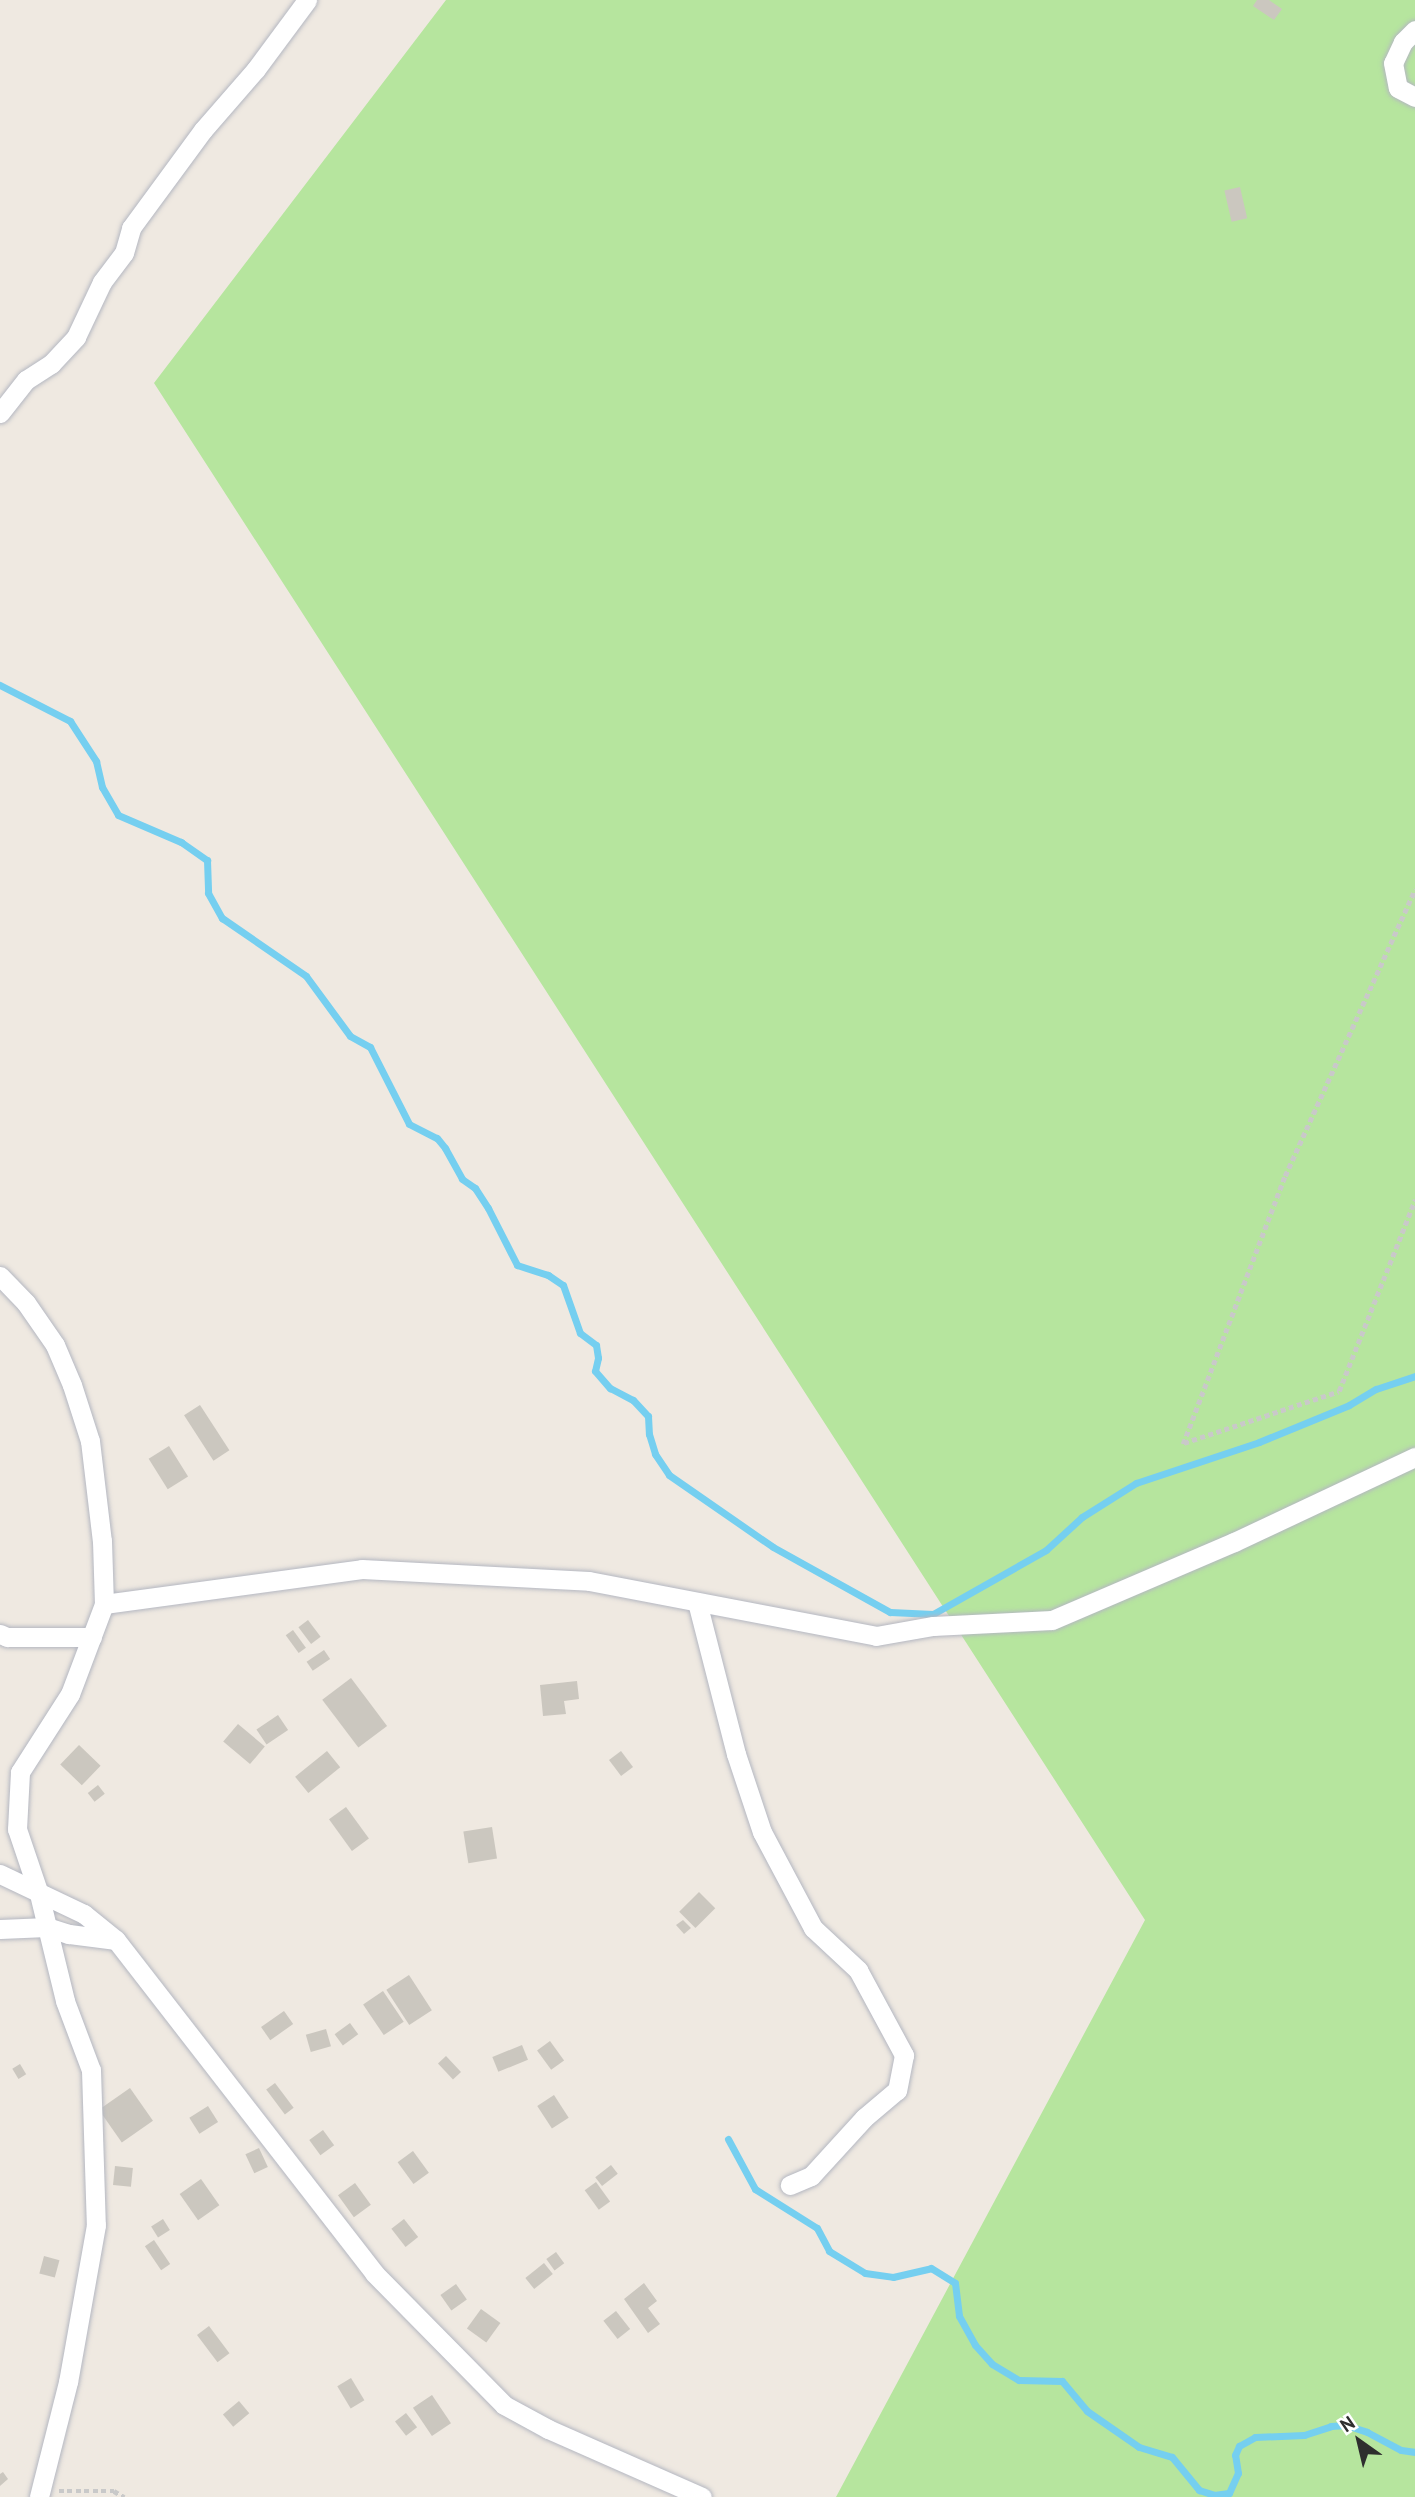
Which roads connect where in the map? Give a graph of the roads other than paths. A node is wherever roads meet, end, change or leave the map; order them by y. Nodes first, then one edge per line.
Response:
1 (307, 0) edge
2 (1415, 30) edge
3 (1415, 97) edge
4 (0, 413) edge
5 (0, 1276) edge
6 (1415, 1457) edge
7 (697, 1602) junction
8 (104, 1604) junction
9 (0, 1634) edge
10 (92, 1637) junction
11 (0, 1874) edge
12 (39, 1894) junction
13 (47, 1927) junction
14 (0, 1929) edge
15 (116, 1940) junction
16 (790, 2185) dead end
17 (40, 2494) edge
18 (702, 2497) edge

1 - 4 street
2 - 3 street
5 - 8 street
6 - 7 street
7 - 8 street
7 - 16 street
8 - 10 street
9 - 10 street
10 - 12 street
11 - 12 street
12 - 13 street
12 - 15 street
13 - 14 street
13 - 15 street
13 - 17 street
15 - 18 street

